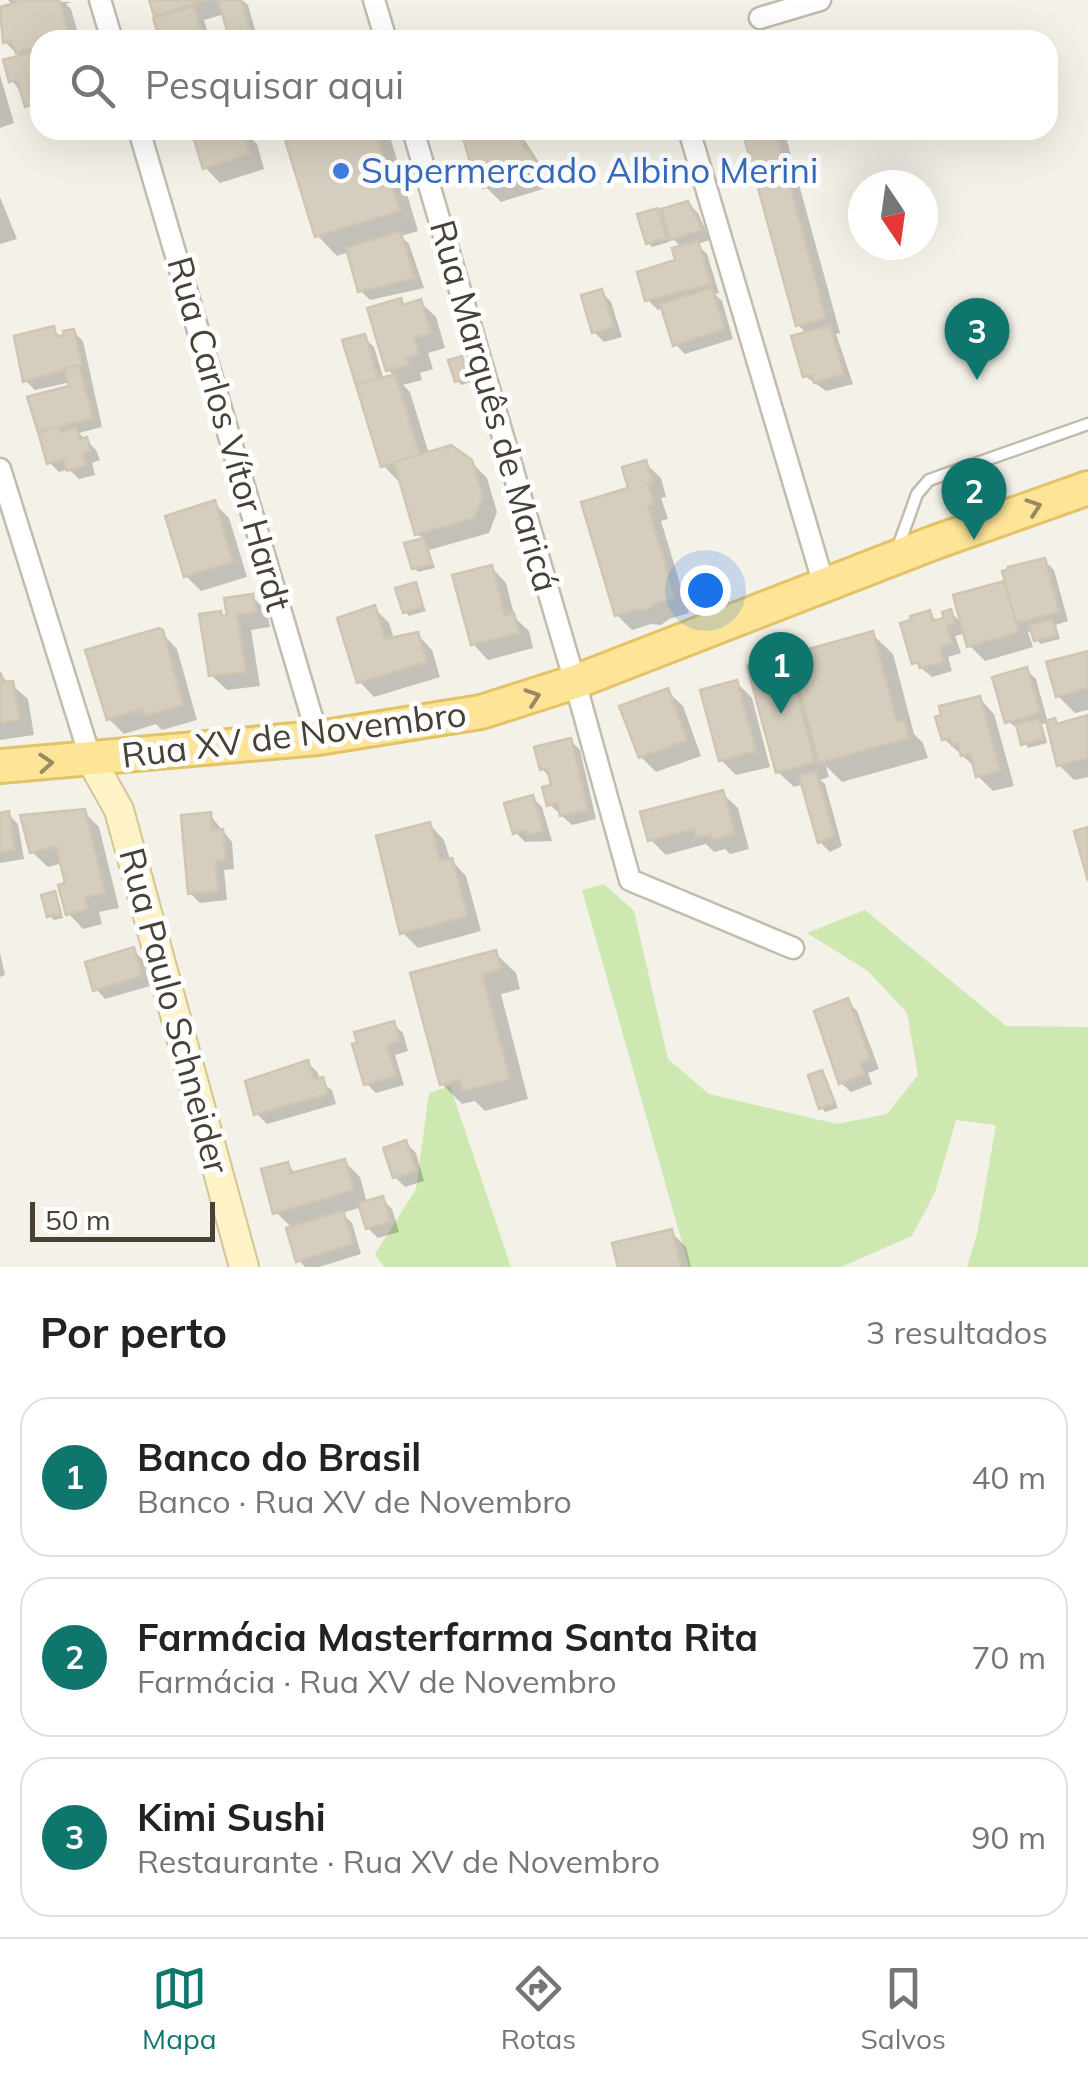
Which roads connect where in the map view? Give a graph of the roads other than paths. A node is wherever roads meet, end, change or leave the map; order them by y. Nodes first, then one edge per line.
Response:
1 (100, 0) edge
2 (374, 0) edge
3 (820, 0) edge
4 (760, 18) dead end
5 (109, 30) edge
6 (383, 30) edge
7 (142, 140) edge
8 (416, 140) edge
9 (692, 140) edge
10 (1088, 424) edge
11 (0, 469) edge
12 (1088, 488) edge
13 (894, 558) junction
14 (824, 585) junction
15 (576, 682) junction
16 (318, 738) junction
17 (92, 760) junction
18 (0, 766) edge
19 (793, 948) dead end
20 (244, 1267) edge

1 - 5 street
2 - 6 street
3 - 4 street
7 - 16 street, Rua Carlos Vítor Hardt
8 - 15 street, Rua Marquês de Maricá
9 - 14 street
10 - 13 lane
11 - 17 street
13 -> 12 main road, Rua XV de Novembro
13 - 14 main road, Rua XV de Novembro
14 - 15 main road, Rua XV de Novembro
16 -> 15 main road, Rua XV de Novembro
15 - 19 street, Rua Marquês de Maricá
16 - 17 main road, Rua XV de Novembro
18 -> 17 main road, Rua XV de Novembro
17 - 20 street, Rua Paulo Schneider

